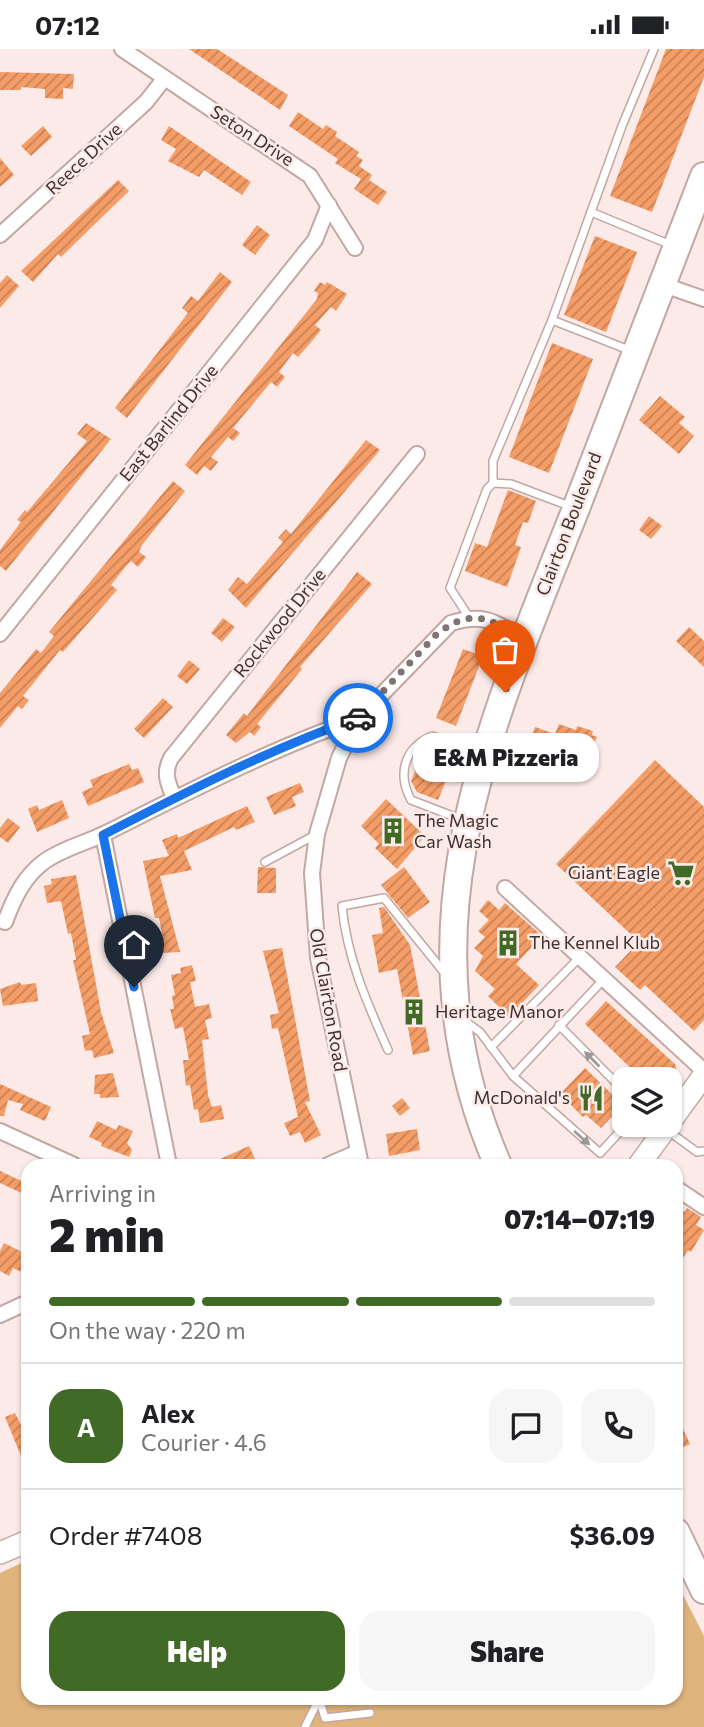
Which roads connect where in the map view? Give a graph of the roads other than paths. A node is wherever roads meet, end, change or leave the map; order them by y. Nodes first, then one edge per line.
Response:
1 (122, 49) edge
2 (654, 49) edge
3 (164, 79) junction
4 (704, 176) edge
5 (328, 205) junction
6 (698, 211) edge
7 (591, 212) junction
8 (0, 235) edge
9 (675, 247) junction
10 (355, 248) dead end
11 (661, 284) junction
12 (704, 299) edge
13 (552, 320) junction
14 (635, 353) junction
15 (417, 454) dead end
16 (493, 483) junction
17 (576, 508) junction
18 (469, 617) junction
19 (0, 634) edge
20 (525, 640) junction
21 (359, 717) junction
22 (484, 753) junction
23 (174, 798) junction
24 (466, 821) junction
25 (317, 834) junction
26 (103, 835) junction
27 (265, 862) dead end
28 (505, 888) dead end
29 (5, 922) dead end
30 (580, 957) junction
31 (604, 979) junction
32 (454, 985) junction
33 (457, 1016) junction
34 (559, 1025) junction
35 (491, 1047) junction
36 (388, 1050) dead end
37 (704, 1073) edge
38 (513, 1076) junction
39 (612, 1079) edge
40 (682, 1104) edge
41 (0, 1131) edge
42 (615, 1137) edge
43 (659, 1137) edge
44 (679, 1137) edge
45 (704, 1151) edge
46 (62, 1159) edge
47 (168, 1159) edge
48 (359, 1159) edge
49 (495, 1159) edge
50 (644, 1159) edge
51 (683, 1193) edge
52 (704, 1207) edge
53 (21, 1305) edge
54 (0, 1315) edge
55 (21, 1544) edge
56 (683, 1546) edge
57 (0, 1553) edge
58 (704, 1590) edge
59 (316, 1705) edge
60 (321, 1705) edge
61 (370, 1713) dead end
62 (305, 1727) edge

1 - 3 street, Seton Drive
2 - 7 lane
3 - 5 street, Seton Drive
3 - 8 street, Reece Drive
4 - 6 highway, Clairton Boulevard
5 - 10 street, Seton Drive
5 - 19 street, East Barlind Drive
6 - 9 highway, Clairton Boulevard
7 - 9 lane
7 - 13 lane
9 - 11 highway, Clairton Boulevard
11 - 12 street
11 - 14 highway, Clairton Boulevard
13 - 14 lane
13 - 16 lane
14 - 17 highway, Clairton Boulevard
15 - 23 street, Rockwood Drive
16 - 17 lane
16 - 18 lane
17 - 20 highway, Clairton Boulevard
18 - 20 street
18 - 21 street, Old Clairton Road
20 - 22 highway, Clairton Boulevard
21 - 23 street
21 - 25 street, Old Clairton Road
22 - 24 highway, Clairton Boulevard
22 - 24 lane
23 - 26 street
24 - 32 highway, Clairton Boulevard
25 - 27 lane
25 - 48 street, Old Clairton Road
26 - 29 street
26 - 47 street
28 - 30 street
30 - 31 street
30 - 35 lane
31 - 34 lane
31 - 37 street
32 - 33 highway, Clairton Boulevard
32 - 36 lane
33 - 35 lane
33 - 49 highway, Clairton Boulevard
34 - 38 lane
39 -> 34 lane
35 - 38 lane
37 - 40 main road
38 -> 42 lane
41 - 46 street
43 - 50 main road
44 - 45 lane
51 - 52 street
53 - 54 street
55 - 57 main road
56 - 58 highway
59 - 62 lane
60 - 61 lane

